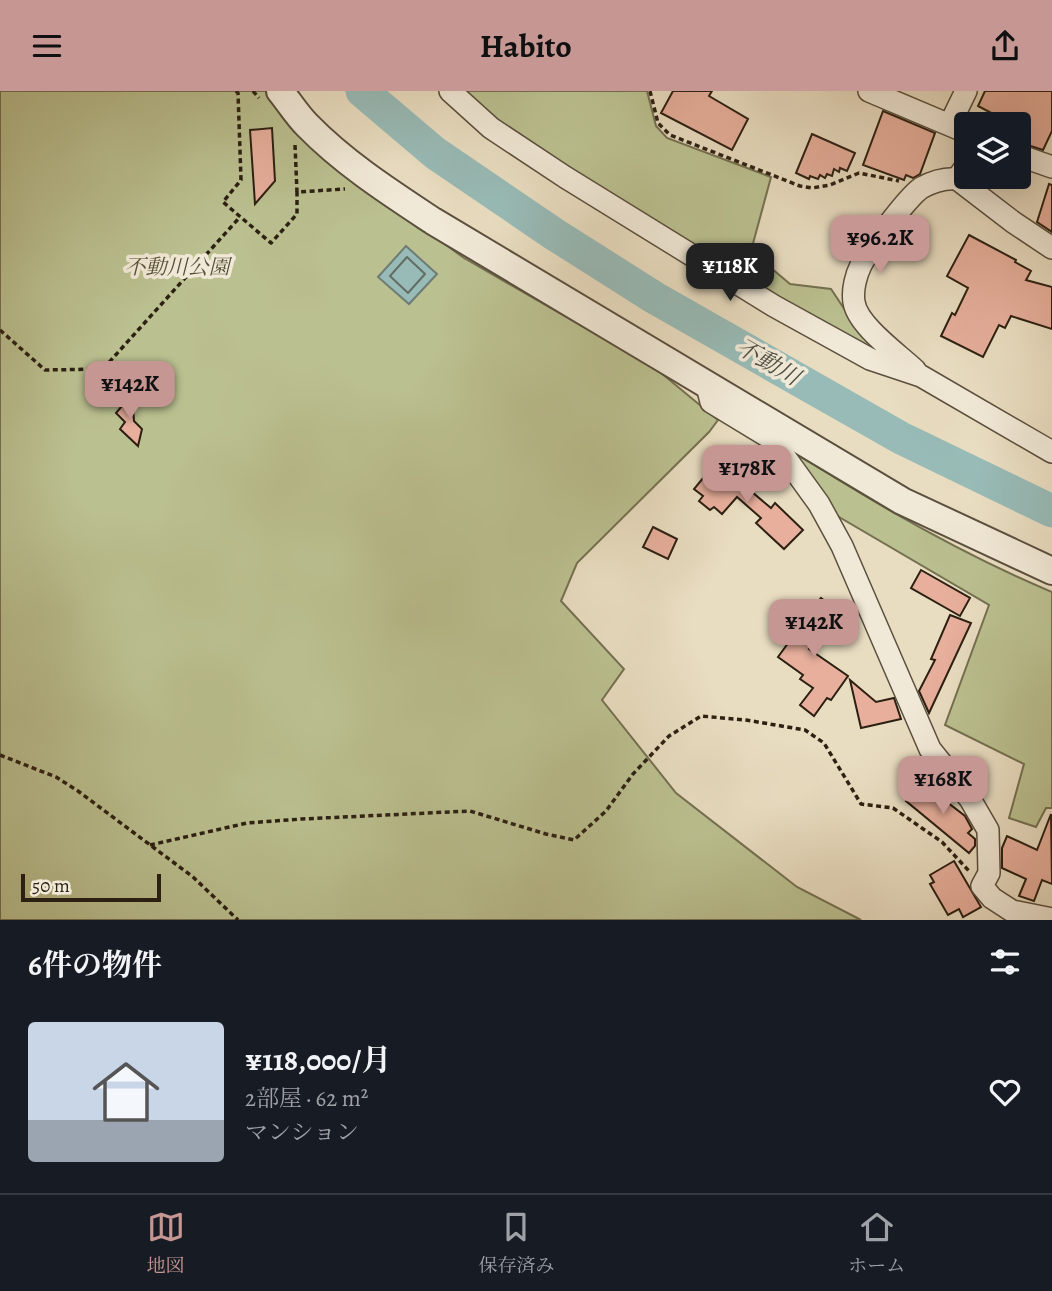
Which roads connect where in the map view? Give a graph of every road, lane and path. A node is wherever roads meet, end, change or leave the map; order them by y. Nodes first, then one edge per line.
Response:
1 (236, 91) edge
2 (254, 91) edge
3 (450, 91) edge
4 (650, 91) edge
5 (869, 91) edge
6 (966, 91) edge
7 (272, 98) edge
8 (961, 112) edge
9 (954, 126) edge
10 (295, 139) dead end
11 (1031, 160) edge
12 (1052, 167) edge
13 (954, 176) edge
14 (379, 186) junction
15 (924, 187) junction
16 (979, 189) edge
17 (296, 192) junction
18 (240, 217) junction
19 (1052, 248) edge
20 (0, 330) edge
21 (921, 376) junction
22 (707, 386) junction
23 (1052, 452) edge
24 (1052, 571) edge
25 (0, 755) edge
26 (150, 845) junction
27 (982, 886) junction
28 (1052, 919) edge
29 (238, 920) edge

1 - 18 path
2 - 7 path
3 - 21 street
4 - 15 path
5 - 9 street
6 - 8 street
7 - 14 street
10 - 17 path
11 - 12 street
13 - 15 street
14 - 17 path
14 - 22 street
15 - 21 street
16 - 19 street
17 - 18 path
18 - 20 path
21 - 23 street
22 - 24 street
22 - 27 street
25 - 26 path
26 - 27 path
26 - 29 path
27 - 28 street

